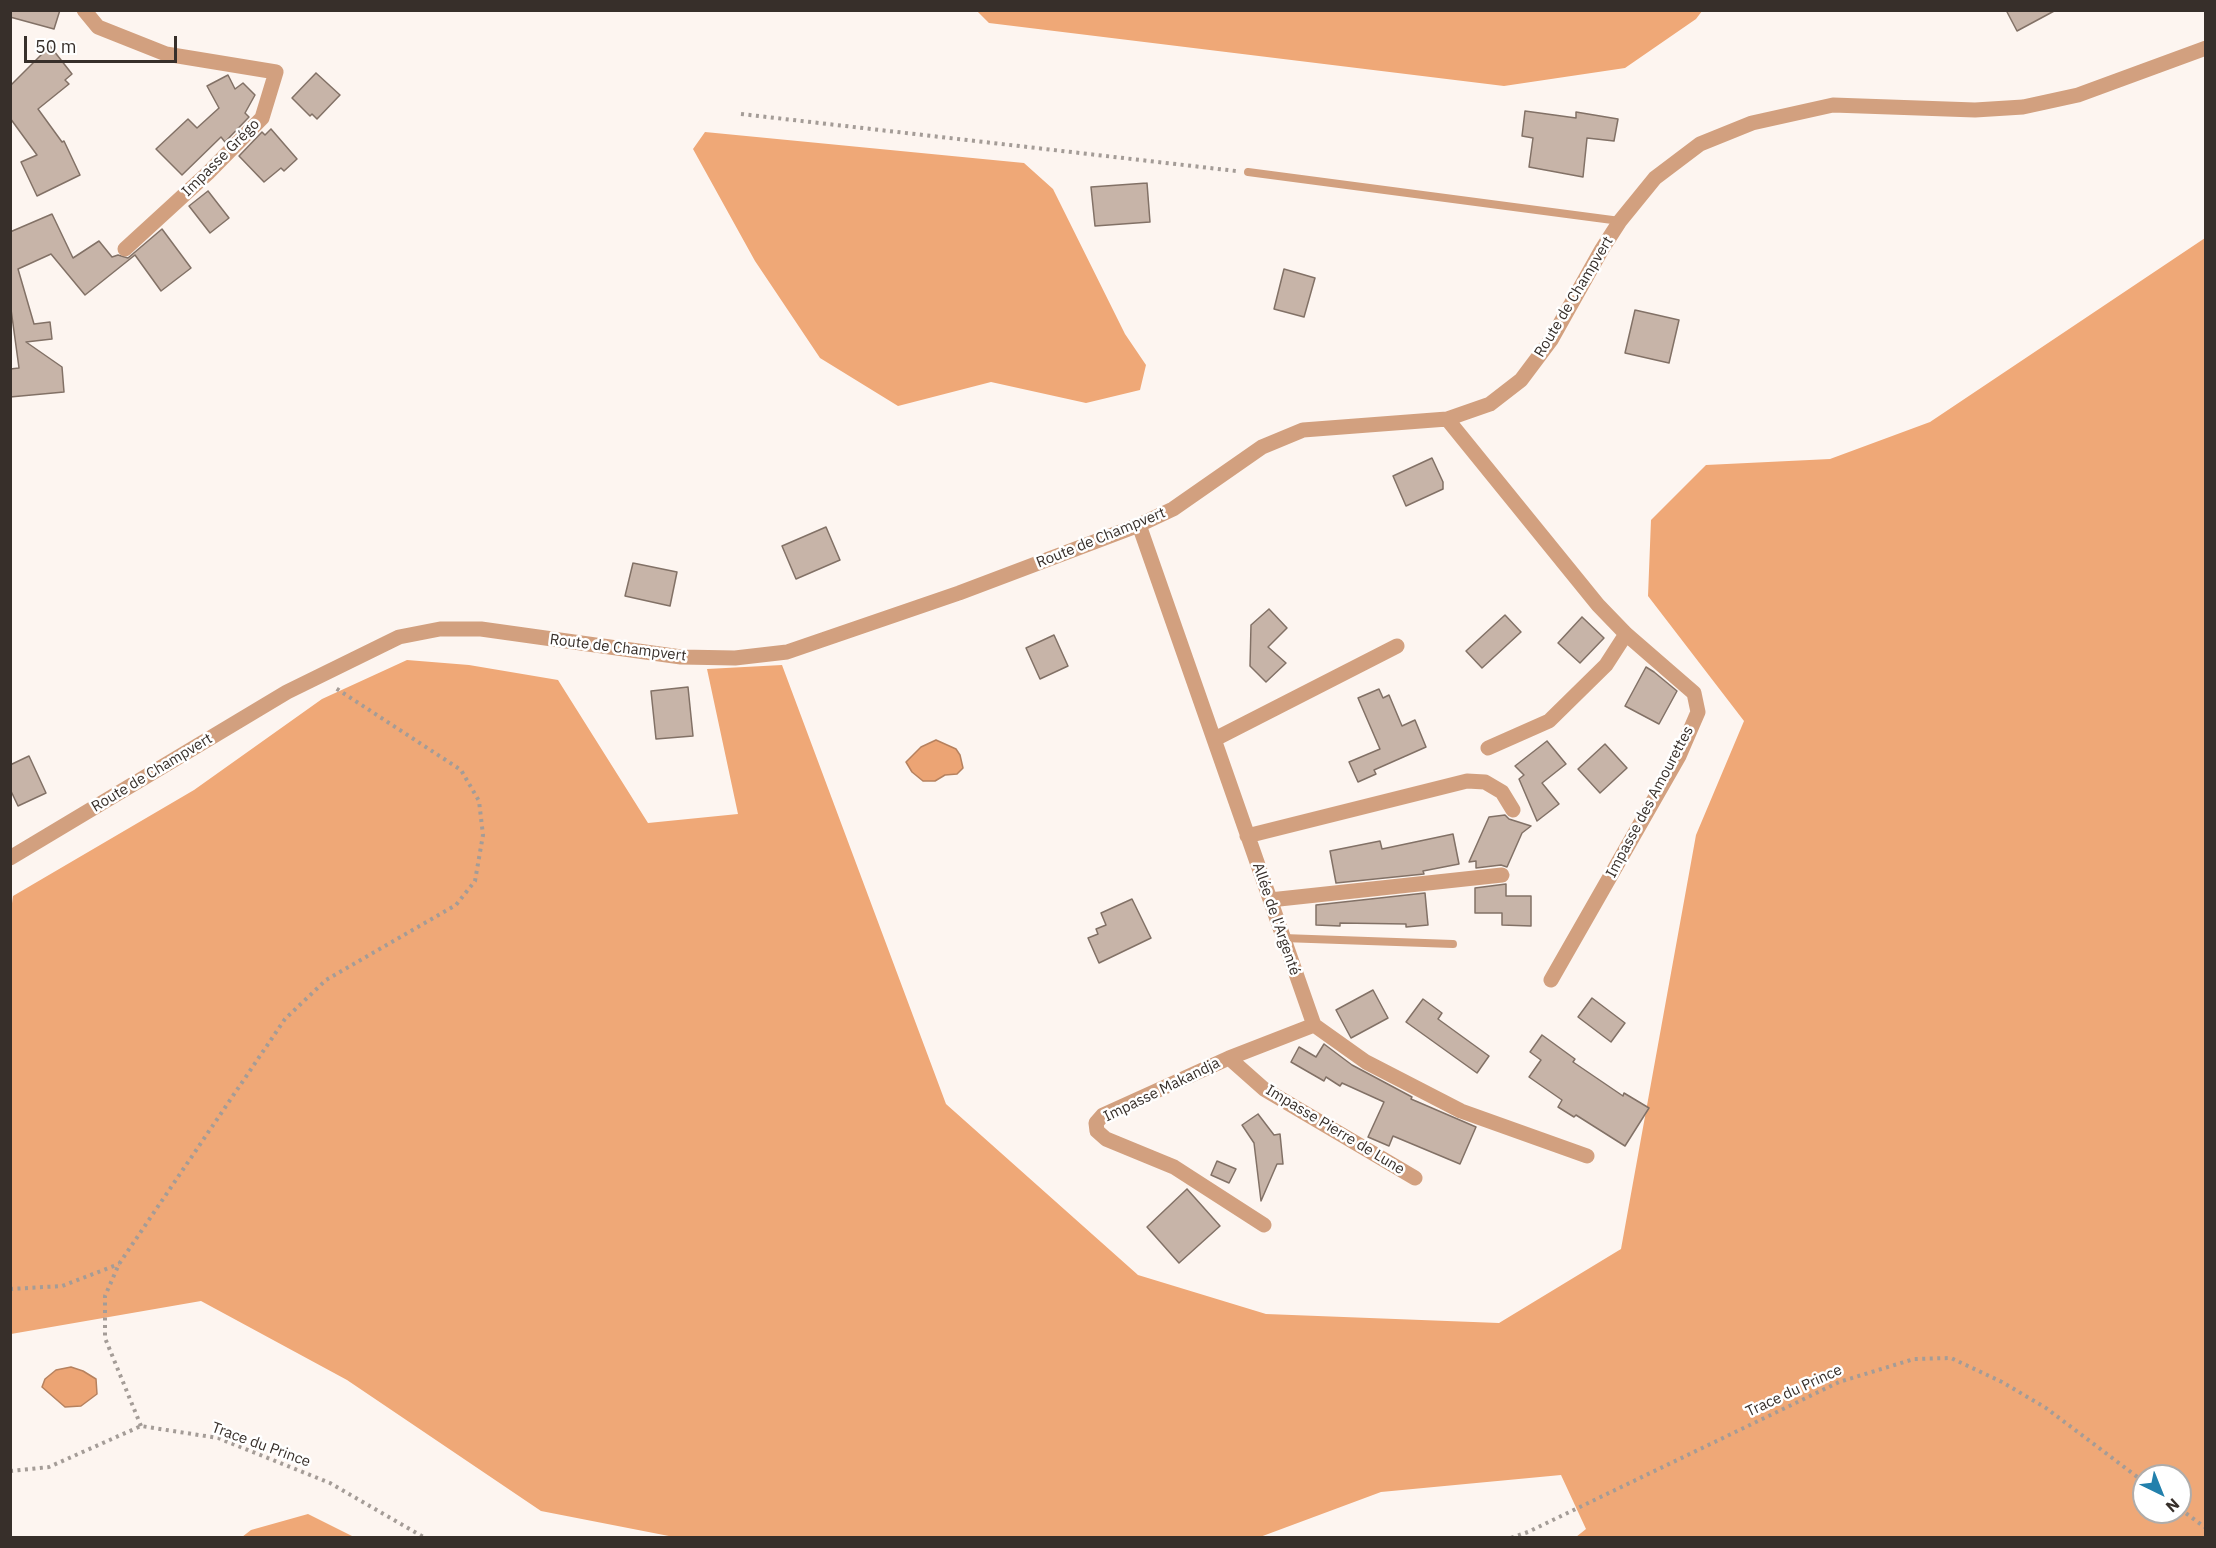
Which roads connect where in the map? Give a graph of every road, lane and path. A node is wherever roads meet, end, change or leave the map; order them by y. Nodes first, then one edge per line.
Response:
1 (84, 10) edge
2 (2205, 48) edge
3 (741, 114) dead end
4 (1248, 172) joint
5 (1620, 221) junction
6 (125, 249) dead end
7 (1447, 419) junction
8 (1139, 525) junction
9 (1626, 634) junction
10 (1397, 646) dead end
11 (319, 676) junction
12 (1215, 739) junction
13 (1488, 748) dead end
14 (1513, 810) dead end
15 (1247, 836) junction
16 (10, 858) edge
17 (1502, 876) dead end
18 (1269, 900) junction
19 (1283, 938) junction
20 (1453, 944) dead end
21 (1551, 980) dead end
22 (1314, 1025) junction
23 (1229, 1058) junction
24 (1587, 1156) dead end
25 (1415, 1178) dead end
26 (1264, 1225) dead end
27 (119, 1264) junction
28 (10, 1289) edge
29 (141, 1426) junction
30 (10, 1471) edge
31 (2132, 1473) edge
32 (2192, 1518) edge
33 (2205, 1528) edge
34 (425, 1538) edge
35 (1511, 1538) edge

1 - 6 street, Impasse Grégo
2 - 5 street, Route de Champvert
3 - 4 path
4 - 5 lane
5 - 7 street, Route de Champvert
7 - 8 street, Route de Champvert
7 - 9 street, Impasse des Amourettes
8 - 11 street, Route de Champvert
8 - 12 street, Allée de l'Argenté
9 - 13 street
9 - 21 street, Impasse des Amourettes
10 - 12 street
11 - 16 street, Route de Champvert
11 - 27 path
12 - 15 street, Allée de l'Argenté
14 - 15 street
15 - 18 street, Allée de l'Argenté
17 - 18 street
18 - 19 street, Allée de l'Argenté
19 - 20 lane
19 - 22 street, Allée de l'Argenté
22 - 23 street, Impasse Makandja
22 - 24 street
23 - 25 street, Impasse Pierre de Lune
23 - 26 street, Impasse Makandja
27 - 28 path
27 - 29 path
29 - 30 path
29 - 34 path, Trace du Prince
31 - 35 path, Trace du Prince
32 - 33 path

